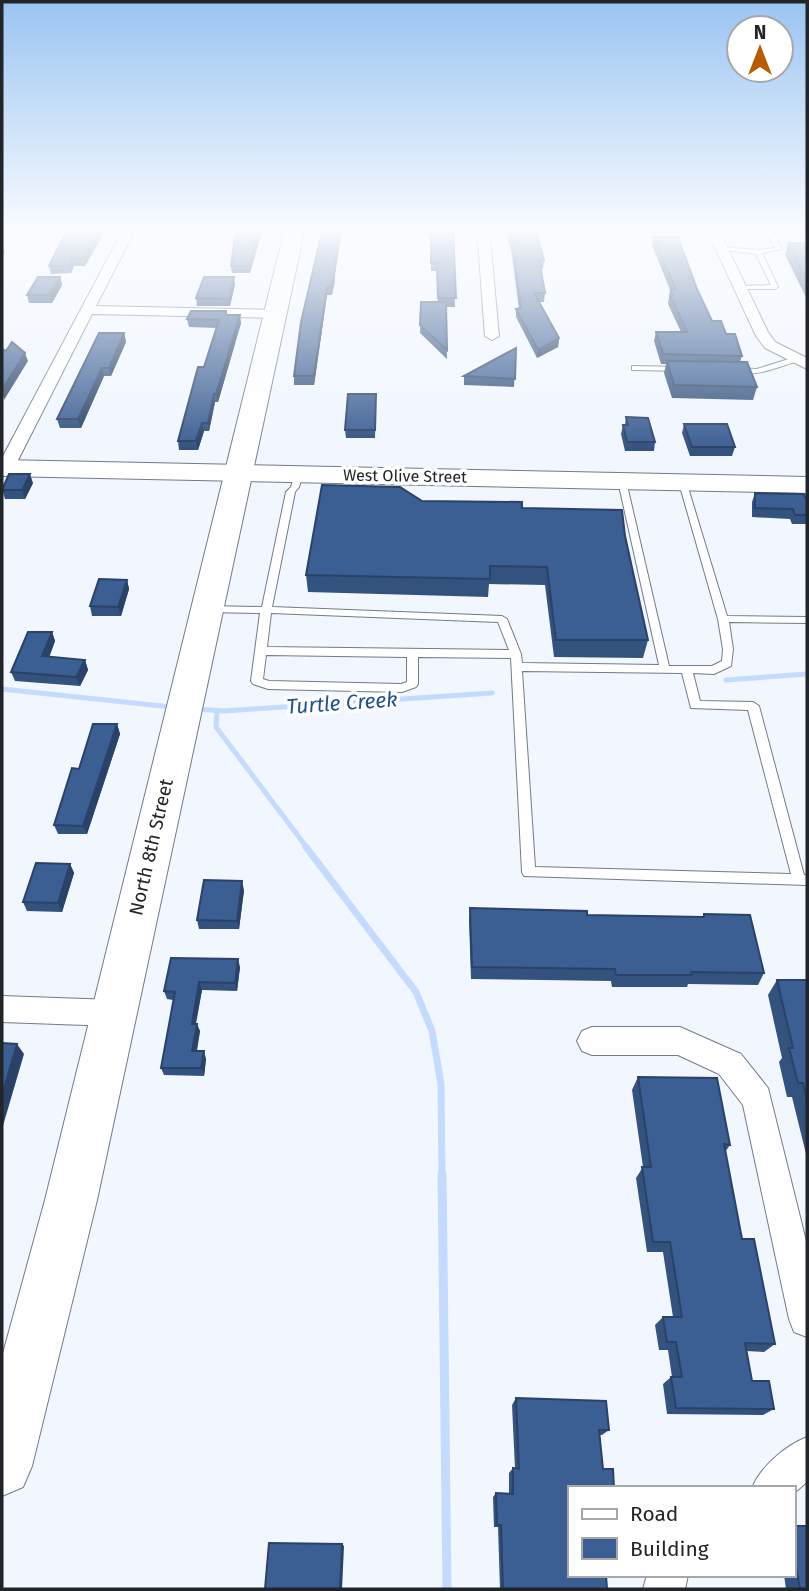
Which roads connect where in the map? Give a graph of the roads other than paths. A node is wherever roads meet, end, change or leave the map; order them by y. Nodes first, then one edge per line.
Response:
1 (90, 302) edge
2 (278, 302) edge
3 (489, 302) edge
4 (747, 302) edge
5 (86, 310) junction
6 (275, 314) junction
7 (492, 336) dead end
8 (801, 361) edge
9 (635, 368) dead end
10 (689, 369) edge
11 (730, 370) edge
12 (3, 468) edge
13 (238, 472) junction
14 (299, 473) junction
15 (622, 481) junction
16 (683, 483) junction
17 (807, 485) edge
18 (207, 609) junction
19 (266, 610) junction
20 (723, 619) junction
21 (807, 620) edge
22 (260, 651) junction
23 (413, 653) junction
24 (516, 660) junction
25 (665, 670) junction
26 (687, 670) junction
27 (803, 880) edge
28 (2, 1009) edge
29 (113, 1013) junction
30 (592, 1041) dead end
31 (807, 1319) edge
32 (807, 1456) edge
33 (2, 1466) edge
34 (773, 1486) edge

1 - 5 street
2 - 6 main road, North 8th Street
3 - 7 street
4 - 8 street
5 - 6 street
5 - 12 street
6 - 13 main road, North 8th Street
8 - 11 lane
9 - 10 lane
12 - 13 main road, West Olive Street
13 - 14 main road, West Olive Street
13 - 18 main road, North 8th Street
14 - 15 main road, West Olive Street
14 - 19 lane
15 - 16 main road, West Olive Street
15 - 25 lane
16 - 17 main road, West Olive Street
16 - 20 lane
18 - 19 lane
18 - 29 main road, North 8th Street
19 - 22 lane
19 - 24 lane
20 - 21 lane
20 - 26 lane
22 - 23 lane
22 - 23 lane
23 - 24 lane
24 - 25 lane
24 - 27 lane
25 - 26 lane
26 - 27 lane
28 - 29 street
29 - 33 main road, North 8th Street
30 - 31 street
32 - 34 street

